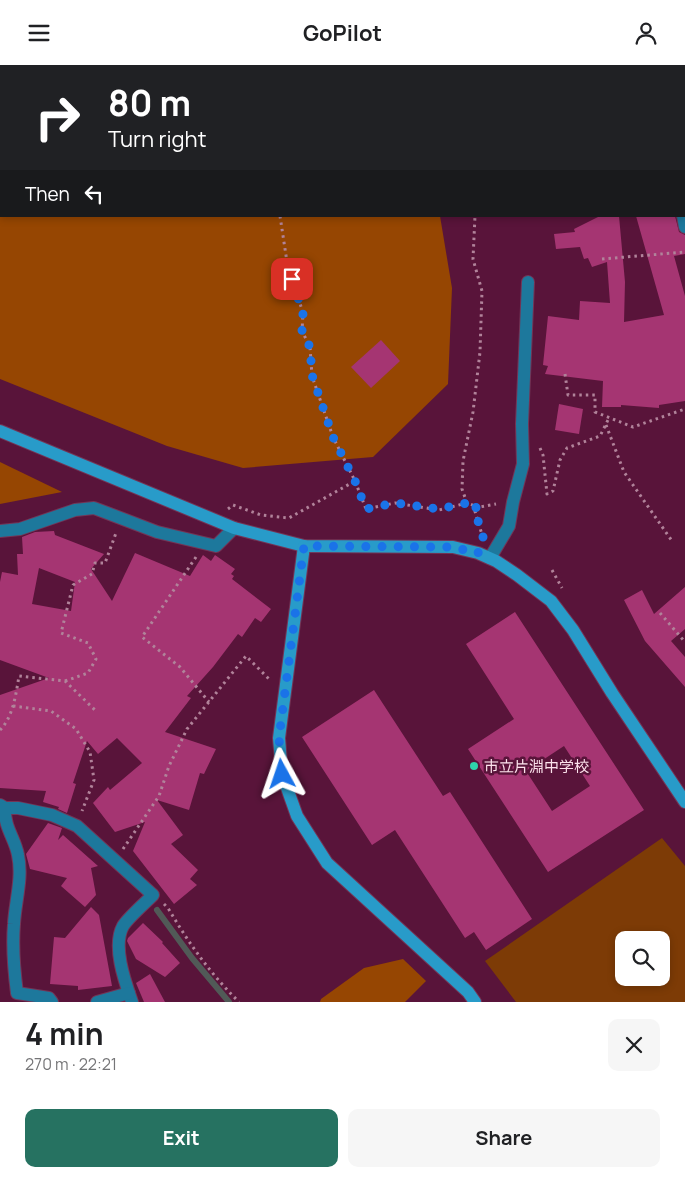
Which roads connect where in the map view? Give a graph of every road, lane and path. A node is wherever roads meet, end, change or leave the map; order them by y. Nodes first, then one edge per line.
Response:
1 (280, 217) edge
2 (475, 217) edge
3 (685, 252) edge
4 (602, 259) dead end
5 (528, 282) dead end
6 (565, 374) dead end
7 (685, 409) edge
8 (609, 418) junction
9 (605, 424) junction
10 (0, 431) edge
11 (539, 447) dead end
12 (355, 481) junction
13 (513, 502) junction
14 (467, 503) junction
15 (232, 505) dead end
16 (478, 507) junction
17 (121, 518) junction
18 (234, 528) junction
19 (0, 531) edge
20 (196, 541) junction
21 (672, 541) dead end
22 (304, 546) junction
23 (478, 553) junction
24 (490, 558) junction
25 (660, 613) dead end
26 (685, 642) edge
27 (65, 681) junction
28 (284, 695) junction
29 (209, 702) junction
30 (13, 706) junction
31 (95, 709) dead end
32 (0, 730) edge
33 (685, 802) edge
34 (2, 806) edge
35 (77, 826) junction
36 (116, 860) junction
37 (153, 895) junction
38 (130, 998) edge
39 (52, 1002) edge
40 (97, 1002) edge
41 (239, 1002) edge
42 (475, 1002) edge

1 - 12 path
2 - 14 path
3 - 4 path
5 - 13 street
6 - 8 path
7 - 8 path
8 - 9 path
9 - 11 path
9 - 21 path
10 - 18 street
12 - 14 path
12 - 15 path
13 - 16 path
13 - 24 street
14 - 16 path
16 - 23 path
17 - 19 street
17 - 20 street
17 - 27 path
18 - 20 street
18 - 22 street
20 - 29 path
22 - 23 street
22 - 28 street
23 - 24 street
24 - 33 street
25 - 26 path
27 - 30 path
27 - 31 path
28 - 29 path
28 - 42 street
29 - 36 path
30 - 32 path
30 - 35 path
34 - 35 street
34 - 39 street
35 - 36 street
36 - 37 street
37 - 38 street
37 - 41 path
38 - 40 street

